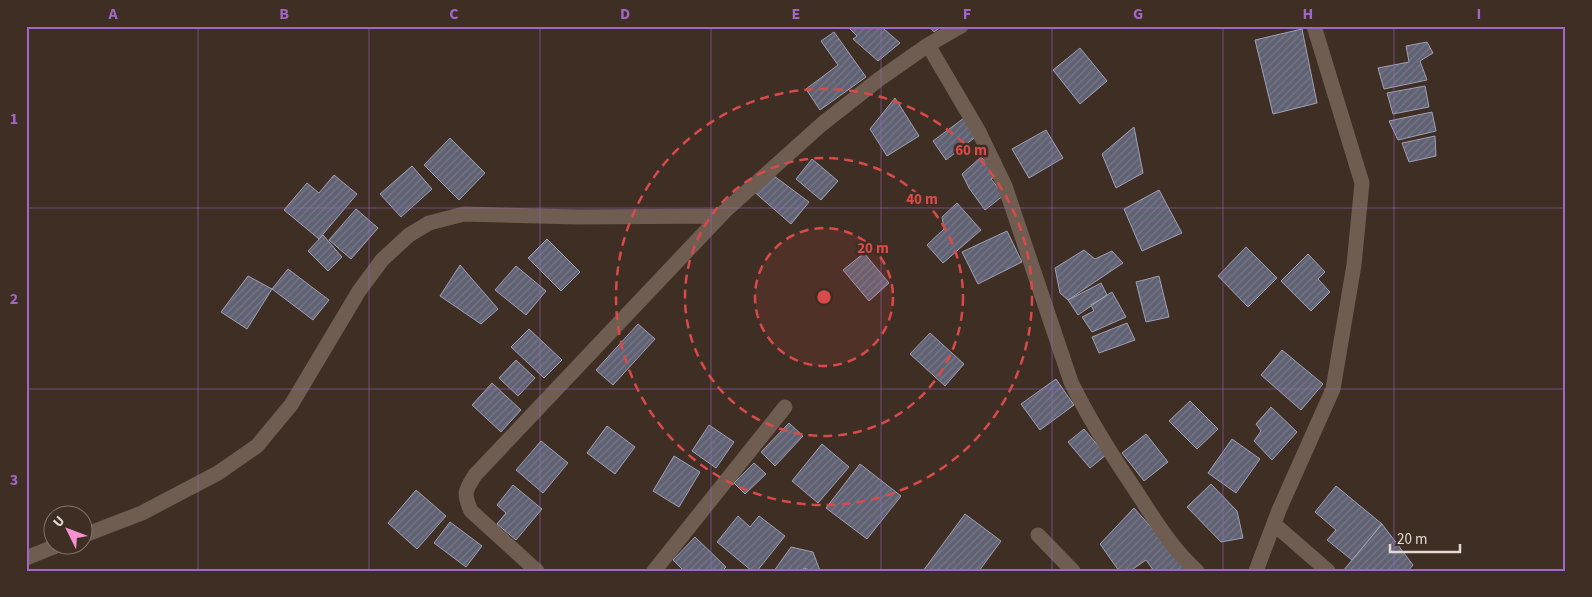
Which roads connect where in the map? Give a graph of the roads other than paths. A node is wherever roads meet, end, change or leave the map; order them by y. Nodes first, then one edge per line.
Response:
1 (961, 26) edge
2 (1314, 26) edge
3 (928, 45) junction
4 (720, 216) junction
5 (785, 408) dead end
6 (1274, 524) junction
7 (92, 532) edge
8 (1038, 534) dead end
9 (42, 552) edge
10 (26, 558) edge
11 (536, 571) edge
12 (654, 571) edge
13 (1073, 571) edge
14 (1197, 571) edge
15 (1256, 571) edge
16 (1328, 571) edge

1 - 3 street
2 - 6 street
3 - 4 street
3 - 14 street
4 - 7 street
4 - 11 street
5 - 12 street
6 - 15 street
6 - 16 street
8 - 13 street
9 - 10 street

